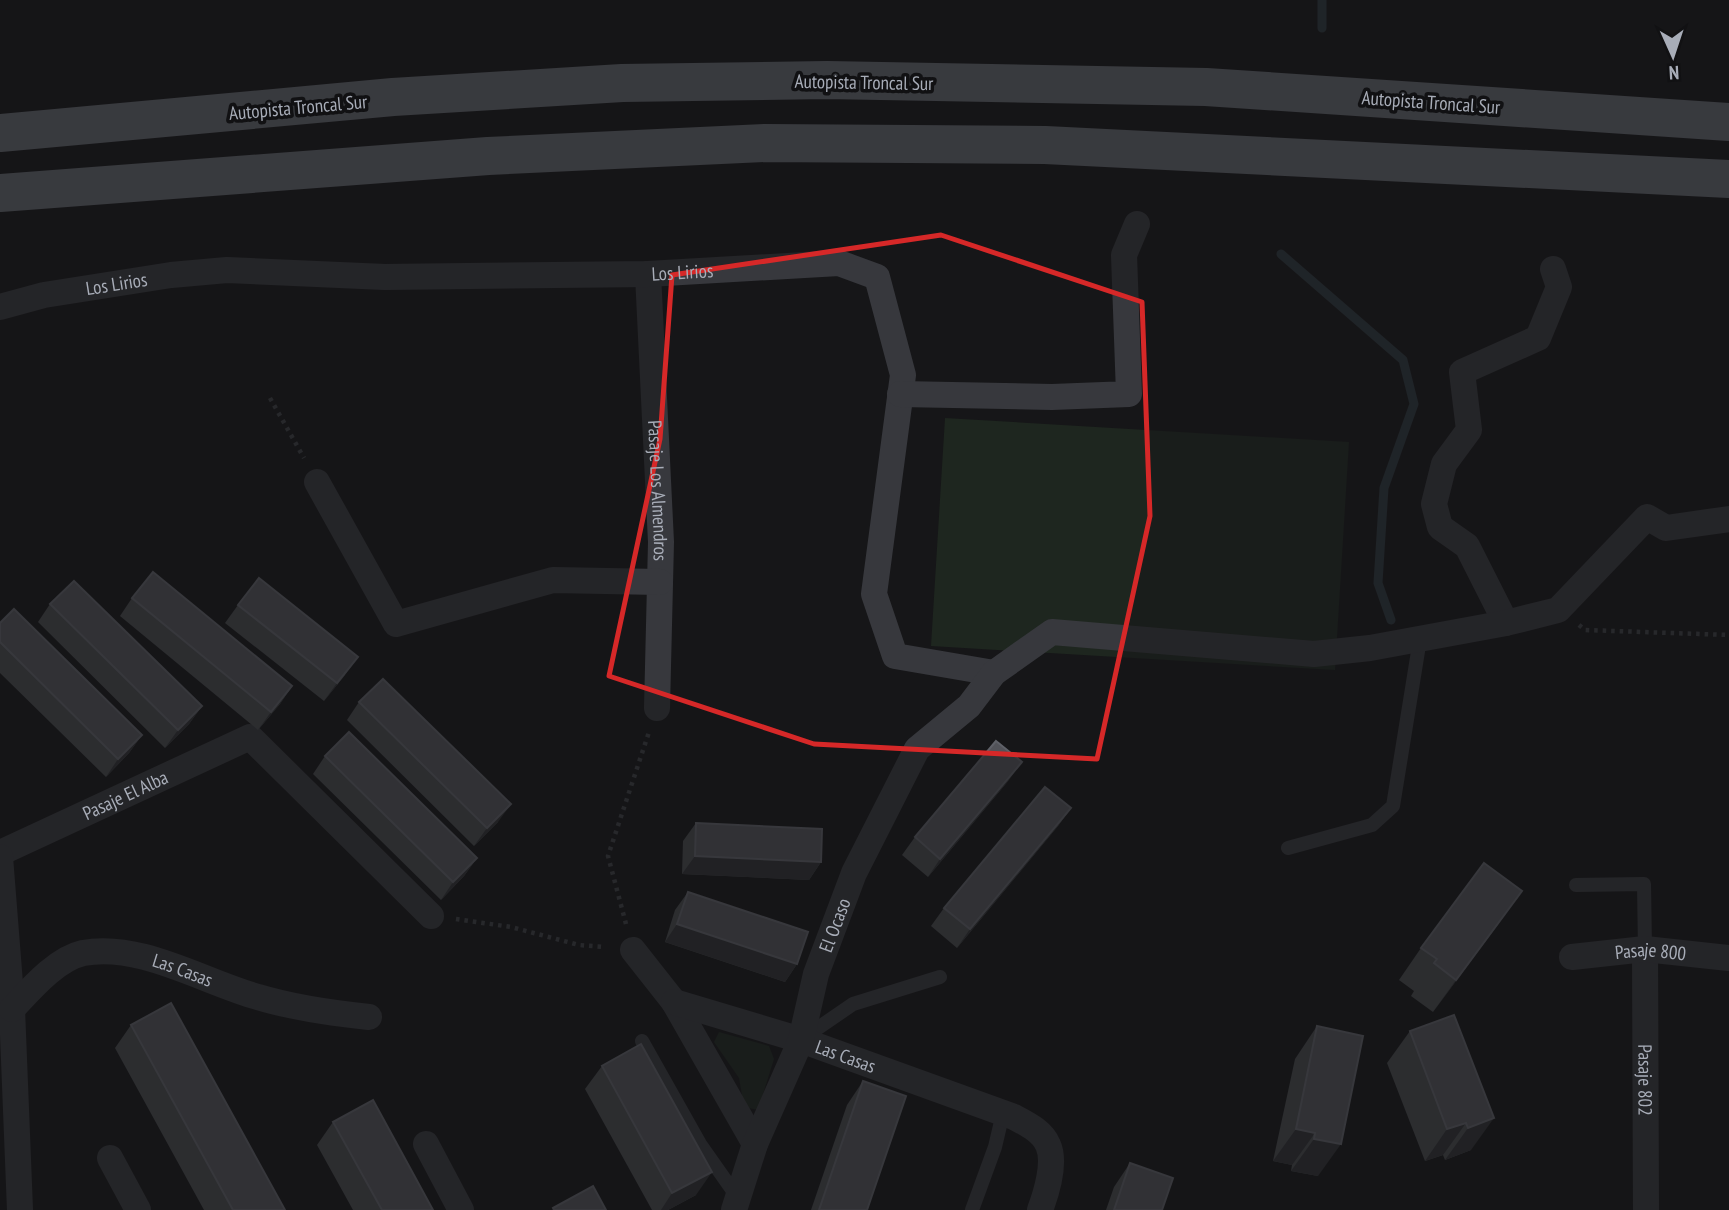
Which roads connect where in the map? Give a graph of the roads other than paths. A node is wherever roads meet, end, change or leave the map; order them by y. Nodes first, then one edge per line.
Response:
1 (1729, 122) edge
2 (0, 133) edge
3 (1729, 179) edge
4 (0, 194) edge
5 (1138, 224) dead end
6 (1553, 269) dead end
7 (648, 274) junction
8 (0, 307) edge
9 (900, 394) junction
10 (317, 482) road end
11 (1729, 519) edge
12 (660, 582) junction
13 (1506, 623) junction
14 (1420, 639) junction
15 (994, 673) junction
16 (657, 708) road end
17 (1287, 848) dead end
18 (0, 855) edge
19 (1576, 885) dead end
20 (431, 916) road end
21 (1646, 949) junction
22 (633, 950) road end
23 (1572, 957) dead end
24 (1729, 958) edge
25 (940, 977) dead end
26 (674, 1002) junction
27 (12, 1009) junction
28 (369, 1017) dead end
29 (802, 1040) junction
30 (642, 1041) edge
31 (1008, 1115) junction
32 (755, 1143) junction
33 (426, 1144) dead end
34 (110, 1158) dead end
35 (736, 1204) edge
36 (20, 1210) edge
37 (138, 1210) edge
38 (461, 1210) edge
39 (972, 1210) edge
40 (1040, 1210) edge
41 (1646, 1210) edge

1 - 2 highway, Autopista Troncal Sur
3 - 4 highway
5 - 9 street
6 - 13 street
7 - 8 street, Los Lirios
7 - 9 street, Los Lirios
7 - 12 street, Pasaje Los Almendros
9 - 15 street, Los Lirios
10 - 12 street
11 - 13 street, El Ocaso
12 - 16 street, Pasaje Los Almendros
13 - 14 street, El Ocaso
14 - 15 street, El Ocaso
14 - 17 lane
15 - 29 street, El Ocaso
18 - 20 street, Pasaje El Alba
18 - 27 street
19 - 21 lane
21 - 23 street, Pasaje 800
21 - 24 street, Pasaje 800
21 - 41 street, Pasaje 802
22 - 26 street
25 - 29 lane
26 - 29 street, Las Casas
26 - 32 street
27 - 28 street, Las Casas
27 - 36 street
29 - 31 street, Las Casas
29 - 32 street, El Ocaso
30 - 35 lane
31 - 39 lane
31 - 40 street, Las Casas
32 - 35 street, El Ocaso
33 - 38 street
34 - 37 street

